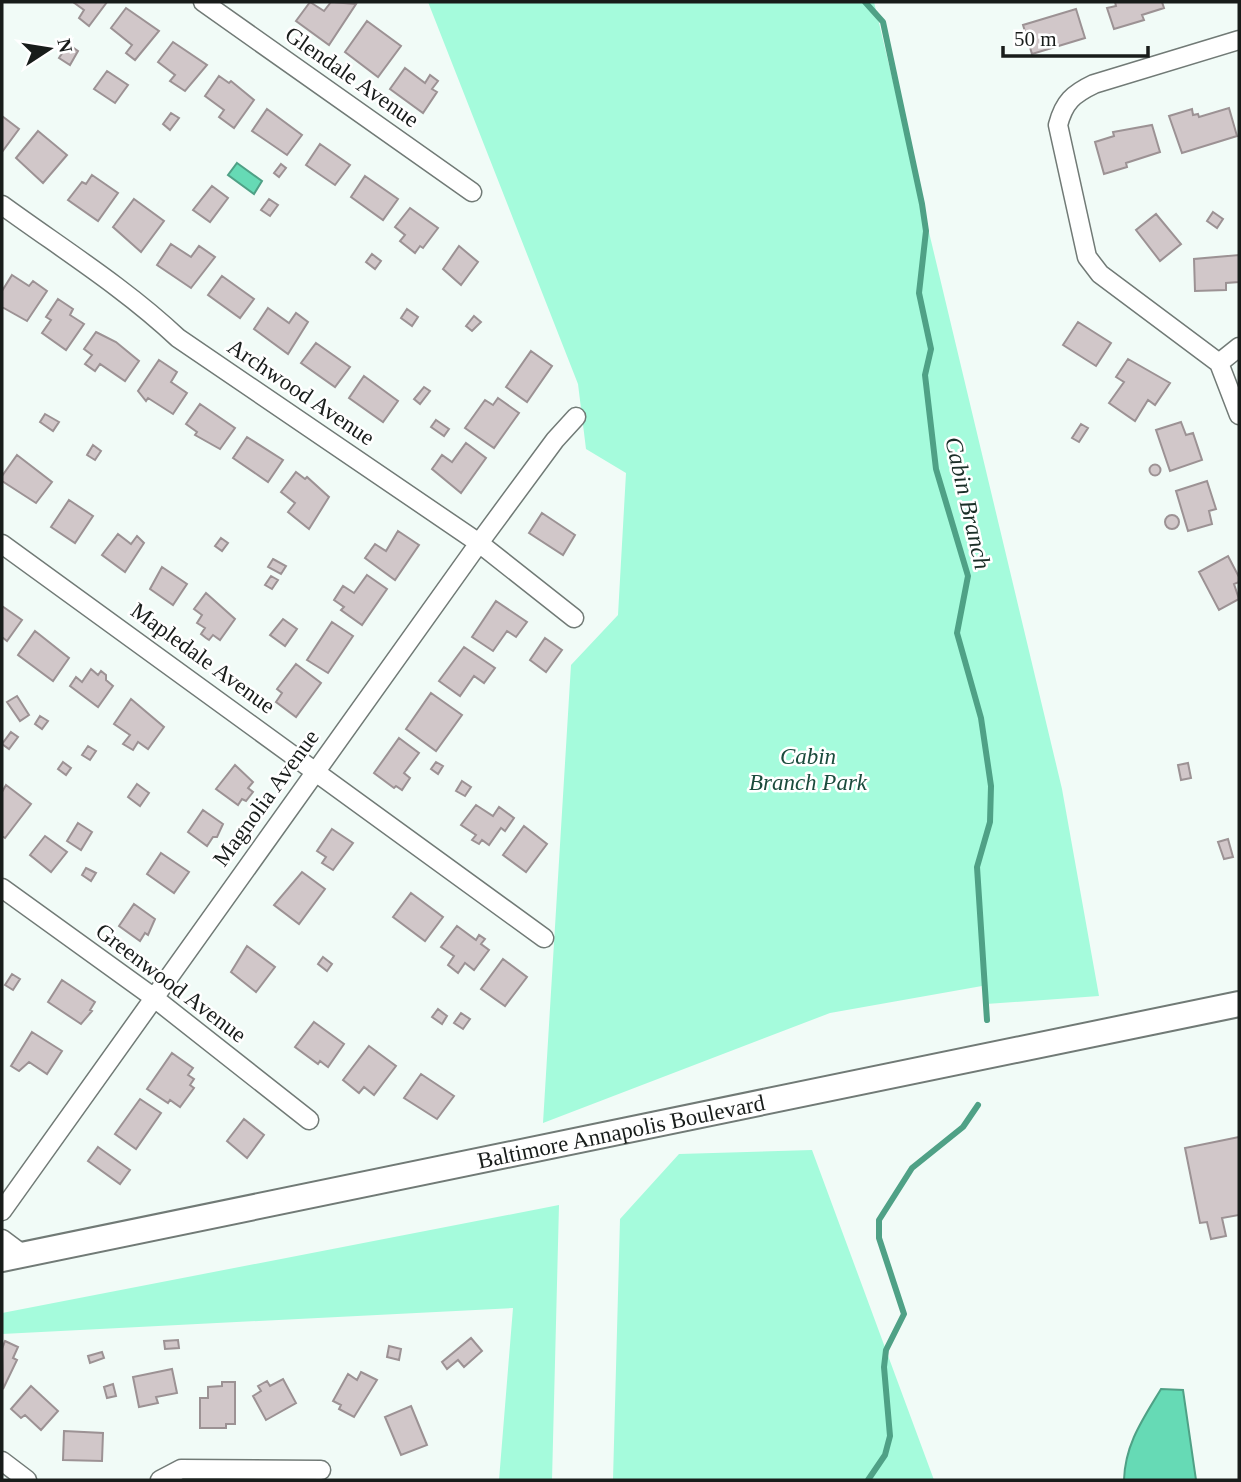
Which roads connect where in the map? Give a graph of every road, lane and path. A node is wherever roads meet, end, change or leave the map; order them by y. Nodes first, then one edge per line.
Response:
1 (203, 2) edge
2 (1239, 40) edge
3 (472, 192) dead end
4 (2, 205) edge
5 (1239, 347) edge
6 (1219, 363) junction
7 (1239, 415) edge
8 (576, 417) dead end
9 (479, 543) junction
10 (2, 544) edge
11 (574, 618) dead end
12 (316, 769) junction
13 (2, 888) edge
14 (544, 938) dead end
15 (153, 997) junction
16 (1239, 1004) edge
17 (309, 1121) dead end
18 (2, 1211) edge
19 (8, 1251) edge
20 (2, 1461) edge
21 (321, 1469) dead end
22 (27, 1480) edge
23 (160, 1480) edge

1 - 3 street, Glendale Avenue
2 - 6 street
4 - 9 street, Archwood Avenue
5 - 6 street
6 - 7 street
8 - 9 street, Magnolia Avenue
9 - 11 street, Archwood Avenue
9 - 12 street, Magnolia Avenue
10 - 12 street, Mapledale Avenue
12 - 14 street, Mapledale Avenue
12 - 15 street, Magnolia Avenue
13 - 15 street, Greenwood Avenue
15 - 17 street, Greenwood Avenue
15 - 18 street, Magnolia Avenue
16 - 19 main road, Baltimore Annapolis Boulevard
20 - 22 street
21 - 23 street

